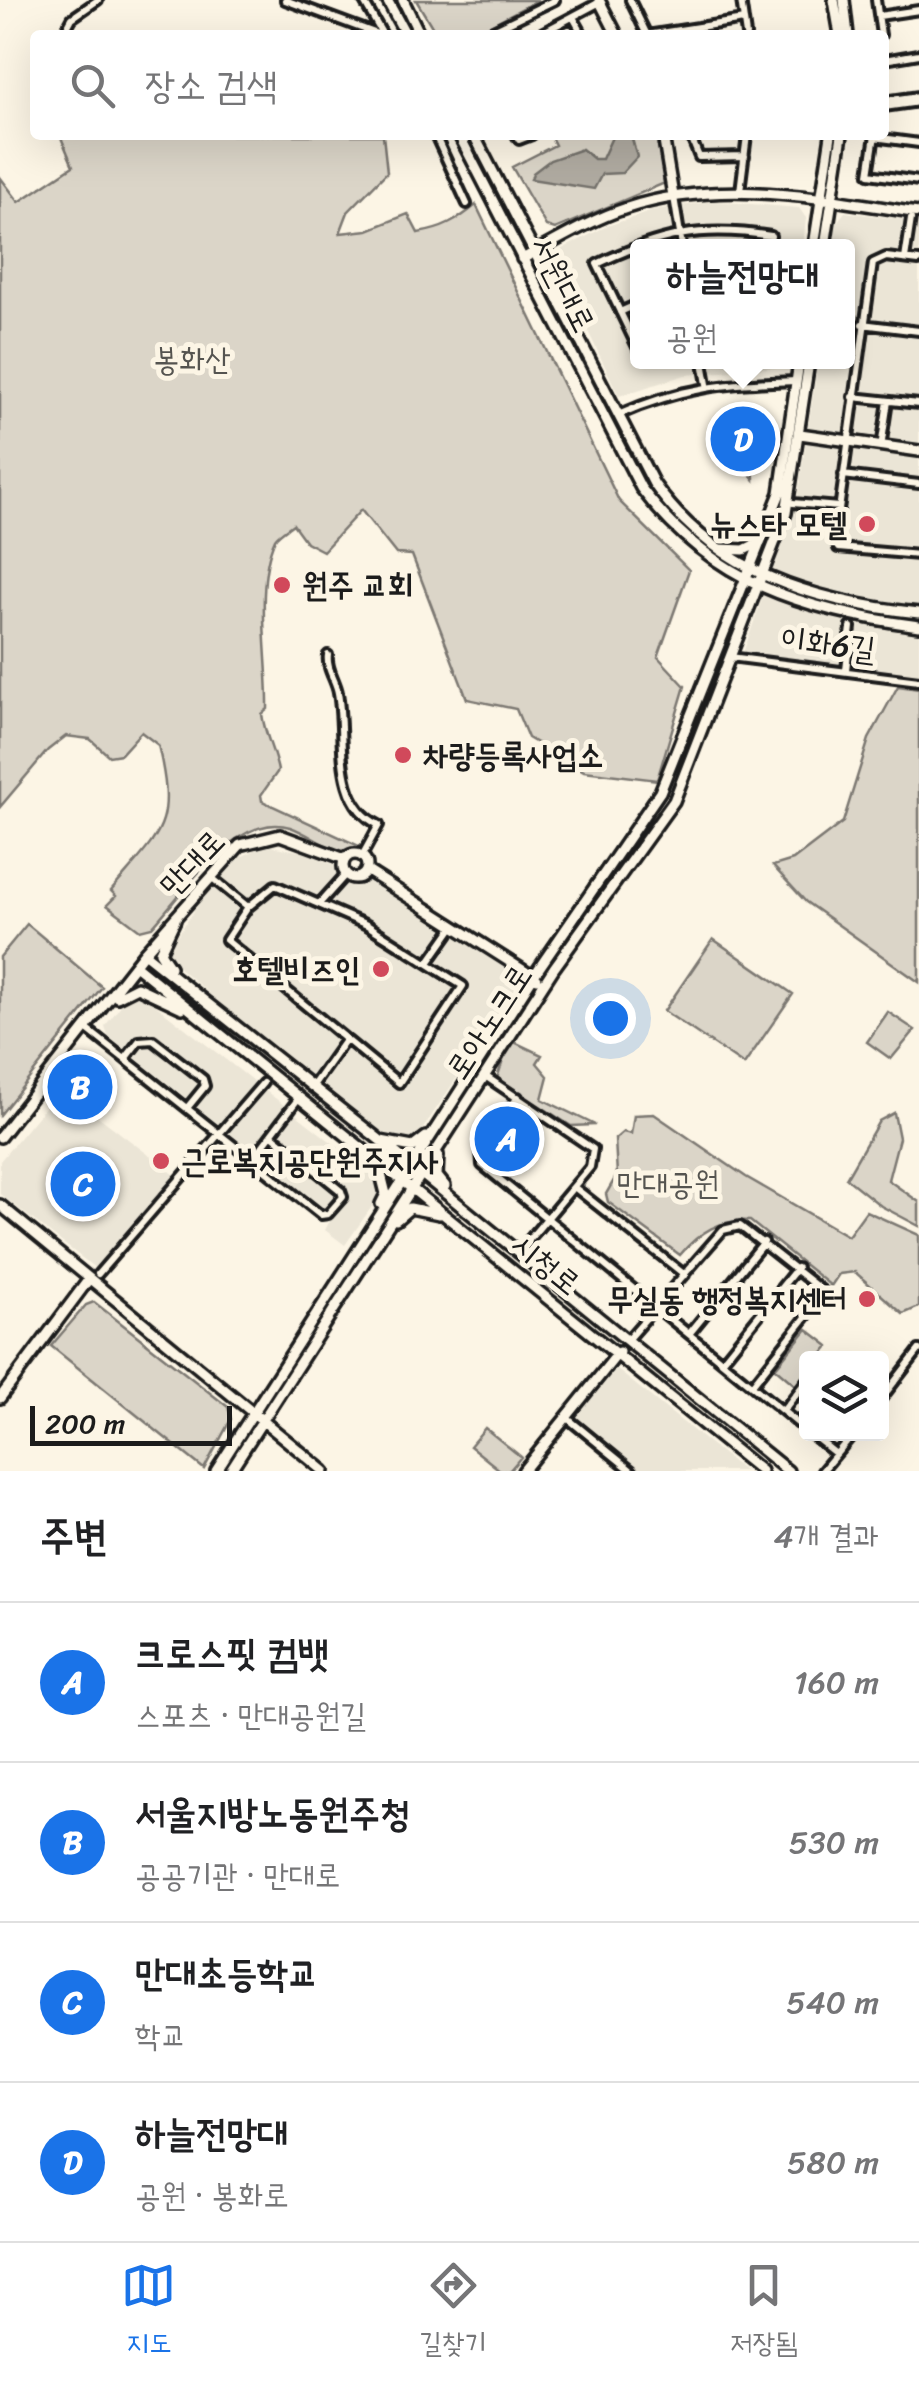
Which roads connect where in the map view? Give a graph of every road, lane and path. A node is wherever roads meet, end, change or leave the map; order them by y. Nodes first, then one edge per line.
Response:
1 (98, 0) edge
2 (285, 0) edge
3 (364, 0) edge
4 (388, 0) edge
5 (402, 0) edge
6 (555, 0) edge
7 (630, 0) edge
8 (741, 0) edge
9 (834, 0) edge
10 (844, 0) edge
11 (876, 0) edge
12 (599, 1) edge
13 (919, 10) edge
14 (879, 16) junction
15 (573, 17) junction
16 (744, 20) junction
17 (66, 30) edge
18 (367, 30) edge
19 (379, 30) edge
20 (403, 30) edge
21 (417, 30) edge
22 (493, 30) edge
23 (549, 30) edge
24 (580, 30) edge
25 (614, 30) edge
26 (645, 30) edge
27 (679, 30) edge
28 (745, 30) edge
29 (839, 30) edge
30 (847, 30) edge
31 (880, 30) edge
32 (919, 54) edge
33 (889, 59) edge
34 (919, 99) edge
35 (889, 103) edge
36 (889, 138) edge
37 (437, 140) edge
38 (462, 140) edge
39 (477, 140) edge
40 (663, 140) edge
41 (692, 140) edge
42 (747, 140) edge
43 (831, 140) edge
44 (841, 140) edge
45 (874, 140) edge
46 (919, 143) edge
47 (744, 156) junction
48 (919, 182) edge
49 (740, 191) junction
50 (674, 196) junction
51 (826, 200) junction
52 (467, 204) dead end
53 (915, 216) edge
54 (680, 232) junction
55 (662, 239) edge
56 (681, 239) edge
57 (770, 239) edge
58 (816, 239) edge
59 (826, 239) edge
60 (630, 251) edge
61 (536, 252) junction
62 (522, 259) junction
63 (905, 259) junction
64 (919, 260) edge
65 (630, 308) edge
66 (620, 312) junction
67 (862, 324) junction
68 (919, 330) edge
69 (630, 333) edge
70 (704, 369) edge
71 (800, 369) edge
72 (807, 369) edge
73 (801, 382) junction
74 (707, 384) junction
75 (853, 397) junction
76 (888, 401) junction
77 (919, 404) edge
78 (618, 415) junction
79 (800, 434) junction
80 (847, 441) junction
81 (882, 441) dead end
82 (919, 451) edge
83 (843, 475) junction
84 (919, 484) edge
85 (794, 503) dead end
86 (839, 507) junction
87 (766, 527) junction
88 (712, 548) junction
89 (919, 556) edge
90 (751, 568) junction
91 (762, 572) junction
92 (746, 580) junction
93 (758, 584) junction
94 (919, 614) edge
95 (919, 626) edge
96 (850, 627) dead end
97 (328, 655) dead end
98 (730, 657) junction
99 (846, 671) junction
100 (919, 681) edge
101 (686, 735) junction
102 (699, 739) junction
103 (362, 856) junction
104 (345, 859) junction
105 (366, 870) junction
106 (346, 874) junction
107 (210, 876) junction
108 (320, 904) junction
109 (248, 907) junction
110 (178, 912) junction
111 (454, 926) junction
112 (144, 953) junction
113 (428, 963) junction
114 (135, 965) junction
115 (533, 976) junction
116 (544, 984) junction
117 (196, 996) junction
118 (104, 1007) junction
119 (190, 1010) junction
120 (87, 1028) junction
121 (346, 1039) junction
122 (125, 1059) junction
123 (484, 1075) junction
124 (263, 1084) dead end
125 (310, 1089) junction
126 (298, 1098) junction
127 (518, 1098) junction
128 (187, 1108) junction
129 (440, 1133) junction
130 (220, 1134) junction
131 (272, 1135) junction
132 (0, 1137) edge
133 (381, 1141) junction
134 (377, 1159) junction
135 (252, 1160) junction
136 (412, 1165) junction
137 (422, 1173) junction
138 (403, 1179) junction
139 (412, 1187) junction
140 (574, 1187) junction
141 (452, 1197) junction
142 (0, 1205) edge
143 (446, 1216) junction
144 (548, 1218) junction
145 (380, 1225) junction
146 (764, 1242) junction
147 (518, 1252) junction
148 (797, 1268) junction
149 (685, 1275) junction
150 (94, 1277) junction
151 (657, 1308) junction
152 (689, 1334) junction
153 (626, 1341) junction
154 (919, 1350) edge
155 (618, 1354) junction
156 (722, 1361) junction
157 (752, 1385) junction
158 (889, 1389) edge
159 (799, 1390) edge
160 (0, 1398) edge
161 (783, 1411) junction
162 (252, 1414) junction
163 (566, 1417) junction
164 (262, 1421) junction
165 (799, 1424) edge
166 (820, 1441) edge
167 (847, 1441) edge
168 (836, 1454) junction
169 (216, 1471) edge
170 (230, 1471) edge
171 (324, 1471) edge
172 (522, 1471) edge
173 (632, 1471) edge
174 (761, 1471) edge
175 (788, 1471) edge
176 (822, 1471) edge

1 - 17 street
2 - 18 street
3 - 19 street
4 - 20 street
5 - 21 street
6 - 22 street
7 - 26 street
8 - 16 street
9 - 29 street
10 - 30 street
11 - 14 street
12 - 15 street
12 - 25 street
13 - 14 street
14 - 31 street
15 - 23 street
15 - 24 street
16 - 27 street
16 - 28 street
32 - 33 street
34 - 35 street
36 - 46 street
37 - 52 street
38 - 62 street, 서원대로
39 - 61 street, 서원대로
40 - 50 street
41 - 47 street
42 - 47 street
43 - 51 street
44 - 51 street
45 - 48 street
47 - 49 street
49 - 50 street
49 - 51 street
50 - 54 street
50 - 61 street
51 - 53 street
51 - 58 street
51 - 59 street
53 - 63 street
54 - 55 street, 서원대로
54 - 56 street
54 - 57 street, 서원대로
60 - 66 street, 서원대로
61 - 62 street
61 - 78 street, 서원대로
62 - 92 street, 서원대로
63 - 64 street
63 - 67 street
65 - 66 street, 서원대로
66 - 69 street, 서원대로
67 - 68 street
67 - 75 street
70 - 74 street
71 - 73 street
72 - 73 street
73 - 74 street
73 - 79 street, 로아노크로
73 - 87 street, 로아노크로
74 - 78 street
75 - 76 street
75 - 80 street
76 - 77 street
76 - 81 street
78 - 88 street, 서원대로
79 - 80 street
79 - 91 street, 로아노크로
80 - 82 street
80 - 83 street
83 - 84 street
83 - 86 street
85 - 86 street
86 - 89 street
87 - 88 street
87 - 90 street, 로아노크로
88 - 90 street, 서원대로
90 - 91 street, 서원대로
90 - 92 street, 로아노크로
91 - 93 street, 로아노크로
91 - 94 street
92 - 93 street, 서원대로
92 - 101 street, 로아노크로
93 - 95 street
93 - 98 street, 로아노크로
96 - 99 street
97 - 103 street
98 - 99 street, 이화6길
98 - 102 street, 로아노크로
99 - 100 street, 이화6길
101 - 102 street
101 - 115 street, 로아노크로
102 - 116 street, 로아노크로
103 - 104 street
103 - 105 street
104 - 106 street
104 - 107 street, 만대로
105 - 106 street
105 - 111 street
106 - 108 street
107 - 109 street
107 - 110 street, 만대로
108 - 109 street
108 - 113 street
109 - 121 street
110 - 112 street, 만대로
110 - 117 street
111 - 113 street
111 - 115 street
112 - 114 street, 만대로
112 - 117 street
113 - 121 street
114 - 118 street
114 - 119 street, 시청로
115 - 116 street
115 - 129 street, 로아노크로
116 - 123 street, 로아노크로
117 - 125 street
118 - 119 street
118 - 120 street
119 - 126 street, 시청로
120 - 122 street
120 - 132 street
121 - 125 street
122 - 128 street
122 - 128 street
123 - 127 street
123 - 129 street, 로아노크로
124 - 130 street
125 - 133 street, 시청로
126 - 131 street
126 - 134 street, 시청로
127 - 140 street
127 - 144 street
128 - 130 street
129 - 133 street
129 - 136 street, 로아노크로
129 - 137 street, 로아노크로
129 - 141 street
130 - 135 street
130 - 150 street
131 - 135 street
131 - 135 street
133 - 136 street, 시청로
134 - 138 street, 시청로
134 - 145 street
136 - 137 street, 시청로
136 - 138 street, 로아노크로
137 - 139 street, 로아노크로
137 - 141 street, 시청로
138 - 139 street, 시청로
138 - 145 street, 로아노크로
139 - 143 street, 시청로
139 - 145 street, 로아노크로
140 - 144 street
140 - 149 street
141 - 147 street, 시청로
142 - 150 street
143 - 145 street
143 - 155 street, 시청로
144 - 147 street
144 - 151 street
145 - 162 street, 로아노크로
145 - 164 street, 로아노크로
146 - 148 street
146 - 149 street
146 - 152 street
147 - 153 street, 시청로
148 - 156 street
148 - 157 street
149 - 151 street
150 - 160 street
150 - 162 street
151 - 152 street
151 - 153 street
152 - 156 street
153 - 155 street
153 - 175 street, 시청로
154 - 158 street
155 - 163 street
155 - 174 street, 시청로
156 - 157 street
157 - 161 street
159 - 161 street
161 - 165 street
162 - 164 street
162 - 169 street, 로아노크로
163 - 172 street
163 - 173 street
164 - 170 street, 로아노크로
164 - 171 street
166 - 168 street
167 - 168 street
168 - 176 street

